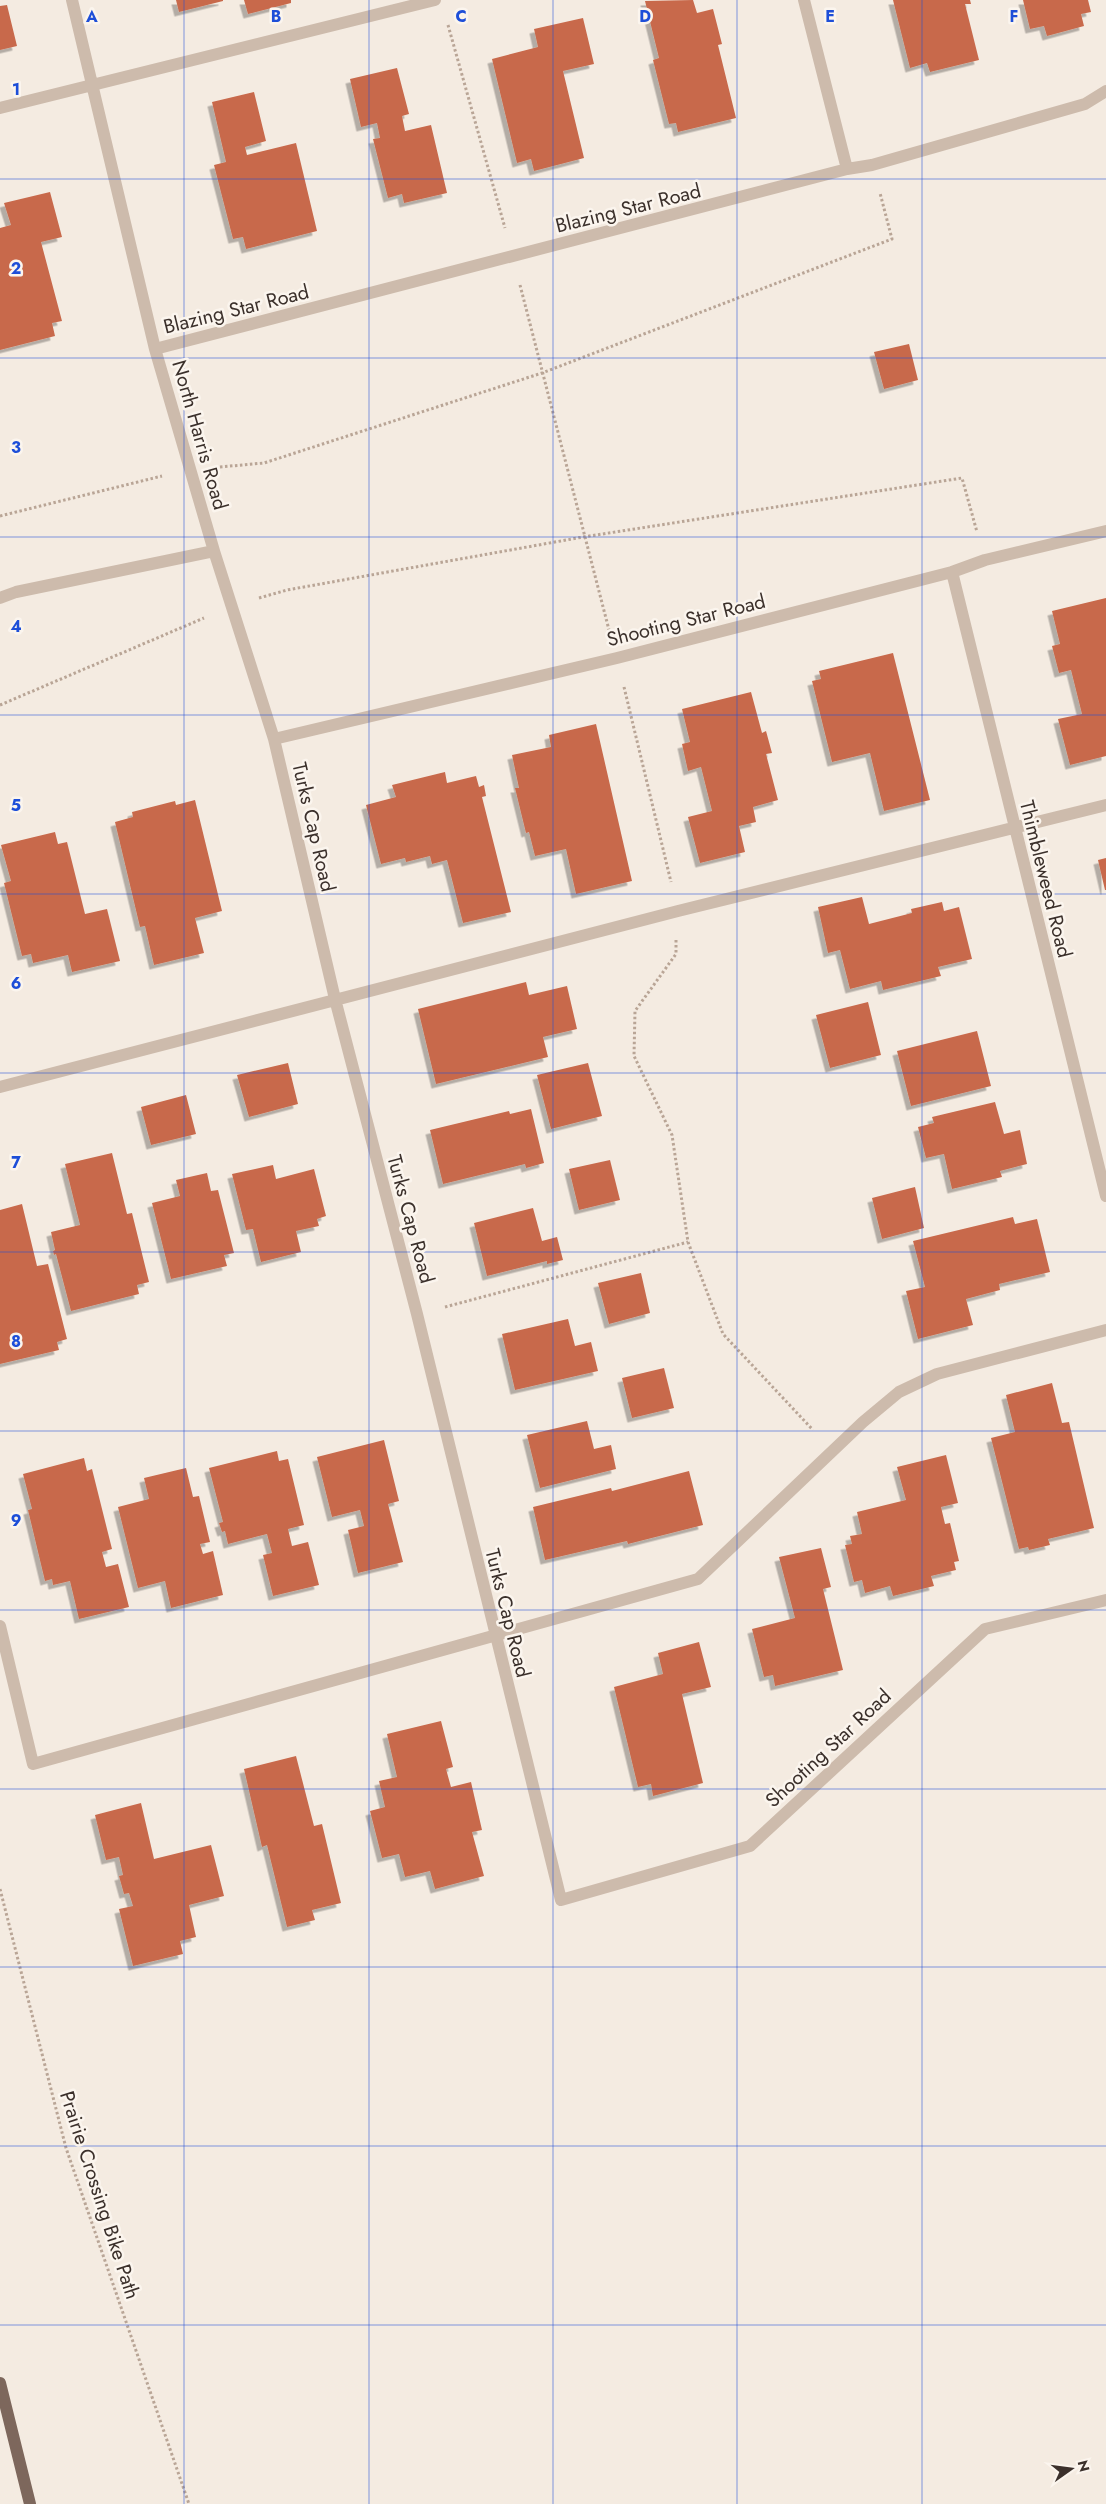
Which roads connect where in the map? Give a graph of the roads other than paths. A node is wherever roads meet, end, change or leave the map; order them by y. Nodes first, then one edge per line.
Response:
1 (72, 0) edge
2 (435, 0) edge
3 (804, 0) edge
4 (92, 84) junction
5 (1106, 91) edge
6 (0, 108) edge
7 (847, 169) junction
8 (155, 350) junction
9 (1106, 531) edge
10 (214, 551) junction
11 (952, 572) junction
12 (0, 598) edge
13 (274, 740) junction
14 (1106, 805) edge
15 (1014, 827) junction
16 (335, 999) junction
17 (0, 1088) edge
18 (1106, 1196) edge
19 (1106, 1330) edge
20 (1106, 1600) edge
21 (0, 1626) edge
22 (494, 1635) junction
23 (561, 1900) joint
24 (0, 2384) edge
25 (30, 2504) edge

1 - 4 street, North Harris Road
2 - 4 street
3 - 7 street
4 - 6 street
4 - 8 street, North Harris Road
5 - 7 street, Blazing Star Road
7 - 8 street, Blazing Star Road
8 - 10 street, North Harris Road
9 - 11 street, Shooting Star Road
10 - 12 street
10 - 13 street, Turks Cap Road
11 - 13 street, Shooting Star Road
11 - 15 street, Thimbleweed Road
13 - 16 street, Turks Cap Road
14 - 15 street
15 - 16 street
15 - 18 street, Thimbleweed Road
16 - 17 street
16 - 22 street, Turks Cap Road
19 - 22 street
20 - 23 street, Shooting Star Road
21 - 22 street
22 - 23 street, Turks Cap Road
24 - 25 main road

